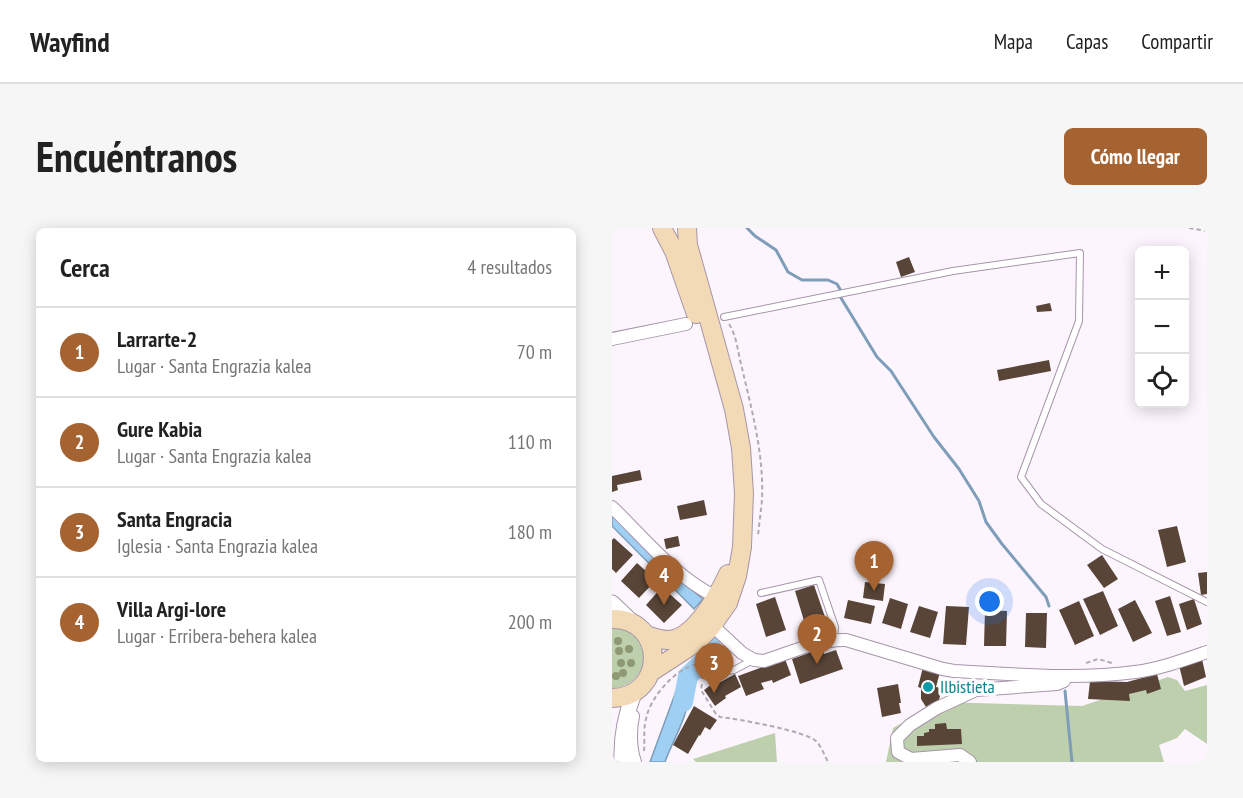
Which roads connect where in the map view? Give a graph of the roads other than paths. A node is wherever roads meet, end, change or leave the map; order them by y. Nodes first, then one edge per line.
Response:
1 (662, 228) edge
2 (687, 228) edge
3 (724, 317) dead end
4 (686, 324) dead end
5 (612, 339) edge
6 (612, 507) edge
7 (761, 593) dead end
8 (1207, 602) edge
9 (612, 603) edge
10 (612, 619) edge
11 (719, 620) junction
12 (639, 629) junction
13 (690, 639) junction
14 (834, 639) junction
15 (1207, 652) edge
16 (753, 660) junction
17 (651, 672) junction
18 (704, 675) road end
19 (1074, 676) junction
20 (638, 690) junction
21 (612, 698) edge
22 (612, 717) edge
23 (628, 758) edge
24 (970, 762) edge

1 - 11 main road
2 - 11 main road
3 - 8 lane
4 - 5 street
6 - 11 street
7 - 14 lane
9 - 12 street
10 - 12 main road
11 - 13 street
11 - 13 main road
11 - 16 street
12 - 13 main road
12 - 17 main road
13 - 17 main road
14 - 16 street
14 - 19 street
15 - 19 street
16 - 18 lane
17 - 20 main road
19 - 24 street
20 - 21 main road
20 - 23 street
22 - 23 street

